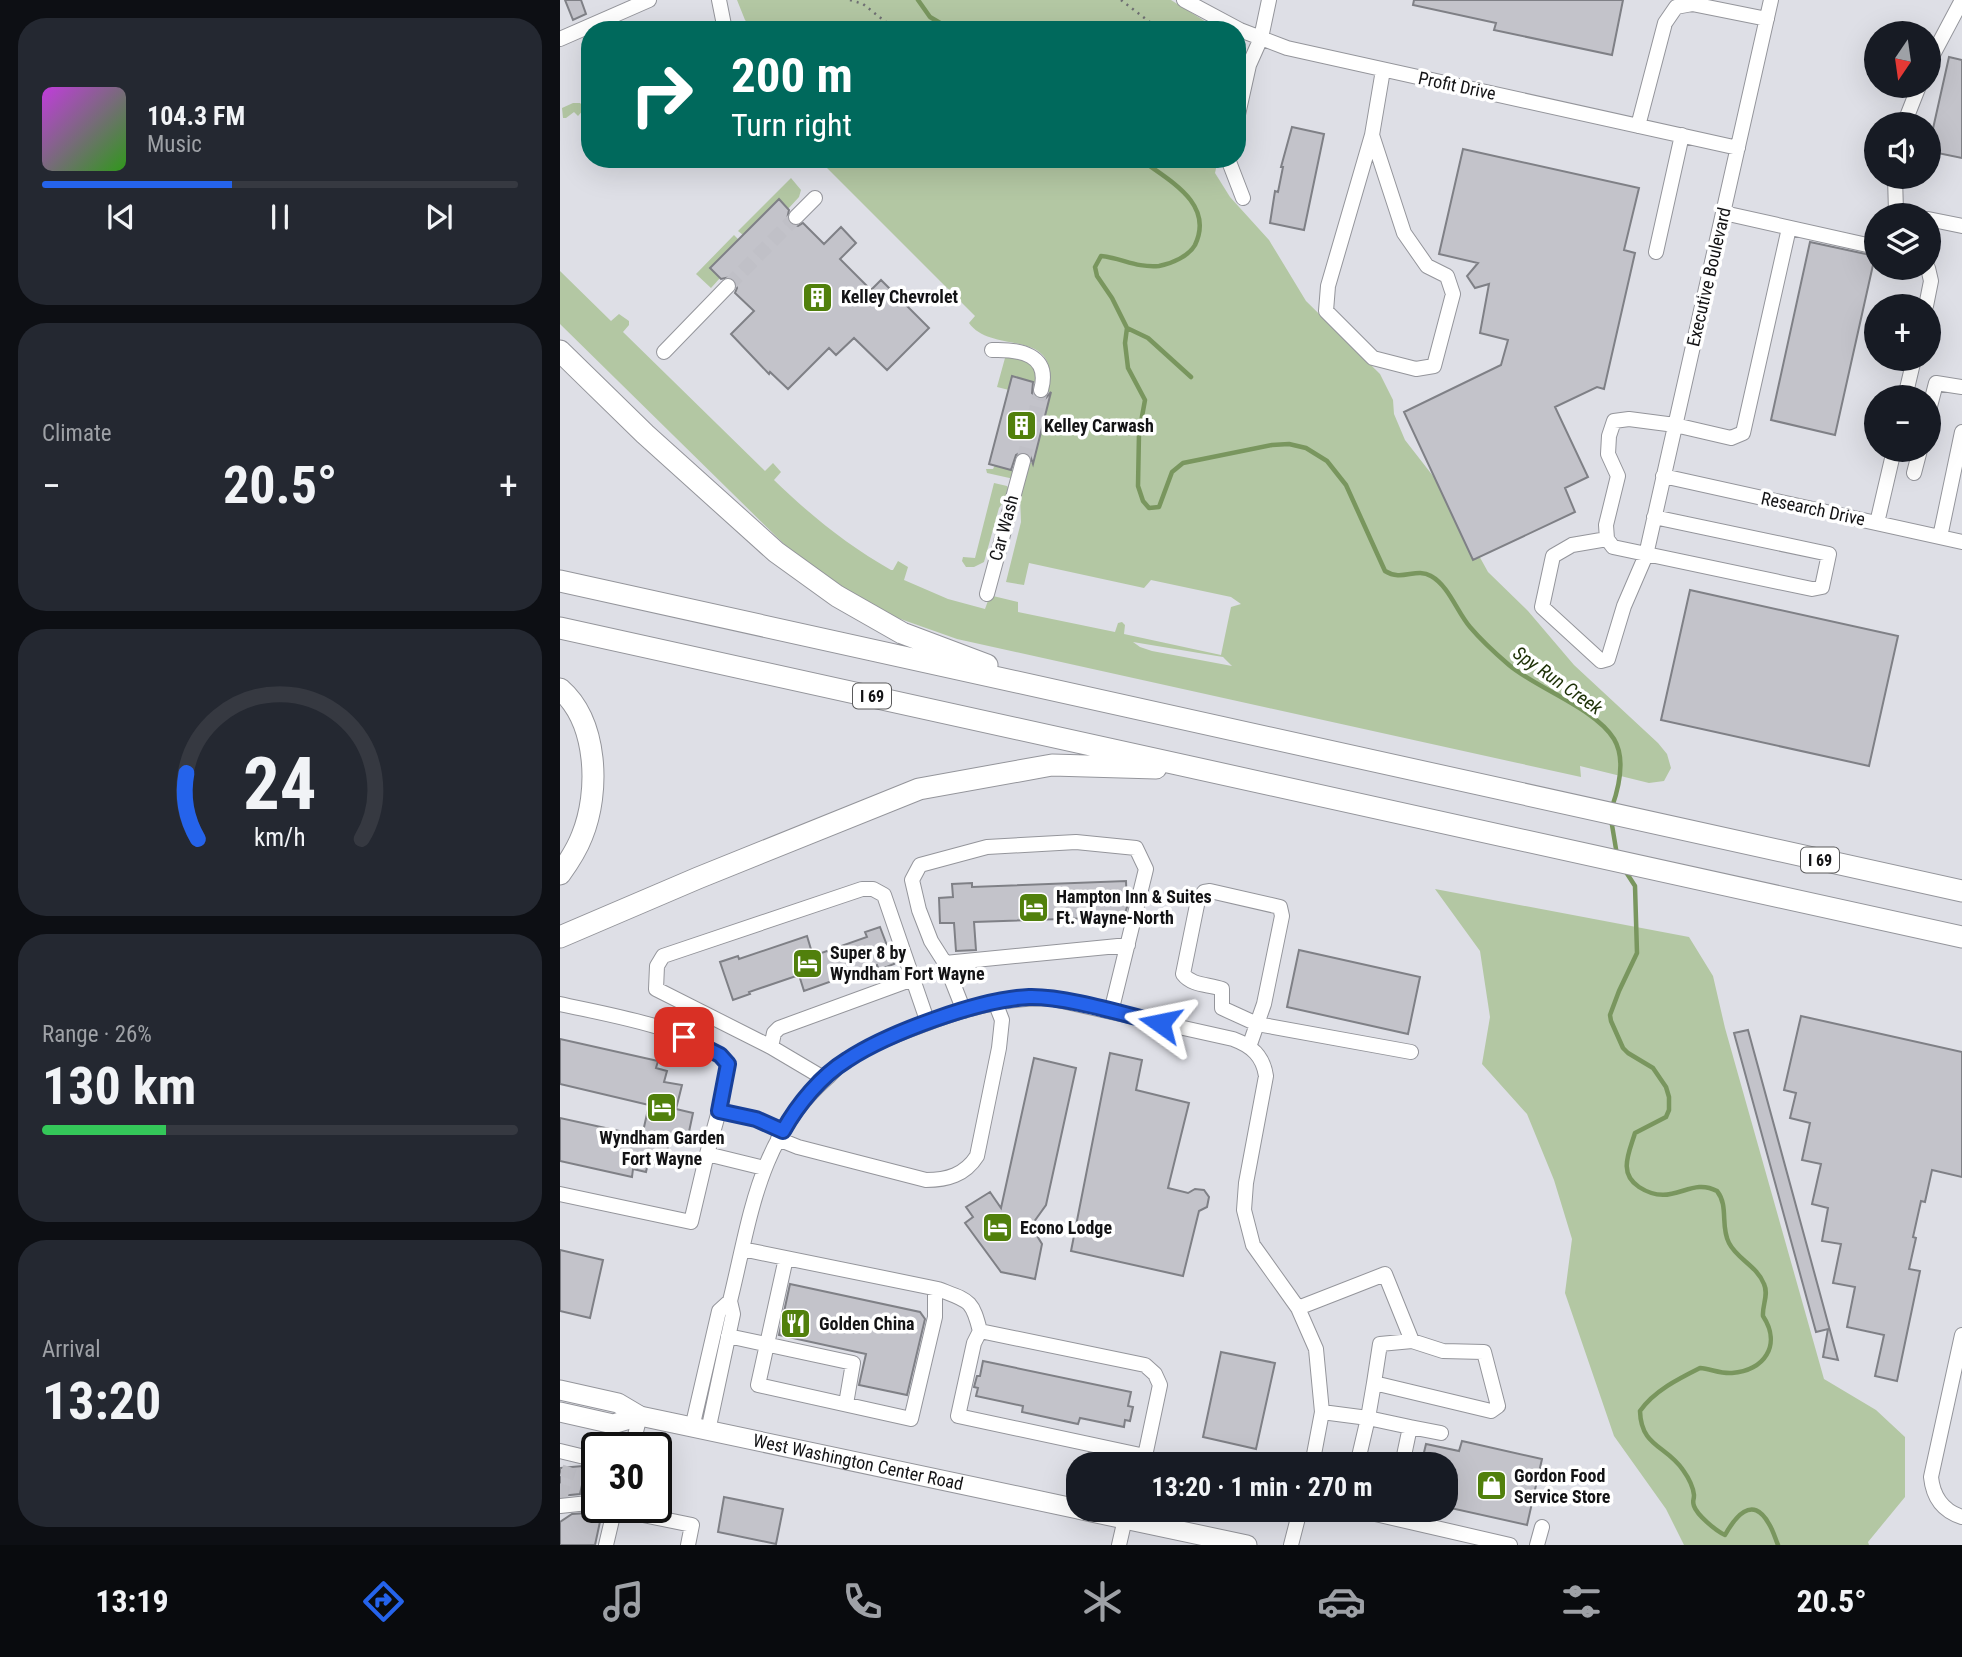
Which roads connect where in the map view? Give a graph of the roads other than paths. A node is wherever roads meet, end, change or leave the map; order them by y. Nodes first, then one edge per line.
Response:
1 (649, 0) edge
2 (719, 0) edge
3 (1185, 0) edge
4 (1269, 0) edge
5 (1771, 0) edge
6 (1962, 0) edge
7 (1720, 5) edge
8 (1767, 19) junction
9 (601, 21) edge
10 (723, 21) edge
11 (1222, 21) edge
12 (581, 30) edge
13 (1246, 31) edge
14 (1261, 38) junction
15 (560, 39) edge
16 (1941, 40) edge
17 (1383, 70) junction
18 (1246, 78) edge
19 (1638, 126) junction
20 (1372, 135) junction
21 (1682, 135) junction
22 (1738, 148) junction
23 (1231, 168) edge
24 (815, 198) dead end
25 (1243, 198) dead end
26 (1724, 213) junction
27 (796, 217) tunnel mouth
28 (1941, 222) edge
29 (1962, 226) edge
30 (1789, 228) junction
31 (1864, 244) edge
32 (1656, 252) dead end
33 (728, 286) tunnel mouth
34 (992, 350) dead end
35 (560, 351) edge
36 (664, 352) dead end
37 (1935, 385) edge
38 (1962, 387) edge
39 (1041, 390) tunnel mouth
40 (1675, 425) junction
41 (1962, 432) edge
42 (1023, 461) tunnel mouth
43 (1891, 462) edge
44 (1917, 462) edge
45 (1914, 472) dead end
46 (1664, 476) junction
47 (1654, 517) junction
48 (1877, 523) junction
49 (1940, 537) junction
50 (1606, 539) junction
51 (1962, 542) edge
52 (1646, 555) junction
53 (560, 581) edge
54 (987, 594) dead end
55 (560, 628) edge
56 (560, 689) edge
57 (1064, 693) junction
58 (1185, 765) junction
59 (560, 874) edge
60 (1962, 891) edge
61 (560, 937) edge
62 (1962, 937) edge
63 (1128, 945) junction
64 (945, 963) junction
65 (913, 979) junction
66 (995, 1002) junction
67 (560, 1004) edge
68 (964, 1011) junction
69 (1111, 1012) junction
70 (928, 1023) junction
71 (1256, 1024) junction
72 (771, 1047) junction
73 (1249, 1047) junction
74 (1412, 1052) dead end
75 (825, 1079) junction
76 (719, 1111) junction
77 (781, 1135) junction
78 (707, 1154) junction
79 (764, 1168) junction
80 (560, 1194) edge
81 (742, 1250) junction
82 (786, 1258) junction
83 (935, 1289) junction
84 (730, 1301) junction
85 (1298, 1308) junction
86 (980, 1331) junction
87 (1962, 1335) edge
88 (728, 1336) junction
89 (1412, 1341) junction
90 (767, 1344) junction
91 (1374, 1383) junction
92 (560, 1390) edge
93 (846, 1404) junction
94 (560, 1412) edge
95 (1322, 1412) junction
96 (640, 1416) junction
97 (1368, 1418) junction
98 (1410, 1427) junction
99 (700, 1429) junction
100 (636, 1432) edge
101 (1441, 1433) dead end
102 (1314, 1452) edge
103 (1360, 1452) edge
104 (1405, 1452) edge
105 (581, 1504) edge
106 (560, 1506) edge
107 (1066, 1507) edge
108 (1962, 1517) edge
109 (672, 1521) edge
110 (1124, 1522) edge
111 (1139, 1522) edge
112 (1297, 1522) edge
113 (1422, 1522) edge
114 (611, 1523) edge
115 (1542, 1527) dead end
116 (606, 1545) edge
117 (688, 1545) edge
118 (1119, 1545) edge
119 (1247, 1545) edge
120 (1291, 1545) edge
121 (1510, 1545) edge
122 (1537, 1545) edge

1 - 9 street
2 - 10 street
3 - 11 street, Profit Drive
4 - 14 street
5 - 8 street, Executive Boulevard
6 - 16 street
7 - 8 street
7 - 19 street
8 - 22 street, Executive Boulevard
12 - 15 street
13 - 14 street, Profit Drive
14 - 17 street, Profit Drive
14 - 18 street
17 - 19 street, Profit Drive
17 - 20 street
19 - 21 street, Profit Drive
20 - 20 street
21 - 22 street, Profit Drive
21 - 32 street
22 - 26 street, Executive Boulevard
23 - 25 street
24 - 27 street
26 - 30 street
26 - 40 street, Executive Boulevard
28 - 29 street
30 - 31 street
30 - 40 street
33 - 36 street
34 - 39 street
35 - 57 highway
37 - 38 street
40 - 46 street, Executive Boulevard
40 - 50 street
41 - 49 street
42 - 54 street, Car Wash
43 - 48 street
44 - 45 street
46 - 47 street, Executive Boulevard
46 - 48 street, Research Drive
47 - 52 street, Executive Boulevard
47 - 52 street
48 - 49 street, Research Drive
49 - 51 street, Research Drive
50 - 52 street
50 - 52 street, Executive Boulevard
53 - 57 highway, I 69
55 - 58 highway, I 69
56 - 59 highway
57 - 60 highway, I 69
58 - 61 highway
58 - 62 highway, I 69
63 - 64 street
63 - 64 street
63 - 69 street
64 - 68 street
65 - 70 street
65 - 72 street
65 - 72 street
66 - 68 street
66 - 69 street
66 - 77 street
67 - 76 street
68 - 70 street
69 - 73 street
70 - 75 street
71 - 71 street
71 - 73 street
71 - 74 street
72 - 75 street
73 - 85 street
75 - 77 street
76 - 77 street
76 - 78 street
77 - 79 street
78 - 79 street
78 - 80 street
79 - 81 street
81 - 82 street
81 - 84 street
82 - 83 street
82 - 90 street
83 - 86 street
83 - 93 street
84 - 88 street
84 - 99 street
85 - 89 street
85 - 95 street
86 - 86 street
87 - 108 street
88 - 90 street
88 - 99 street
89 - 91 street
89 - 91 street
90 - 93 street
90 - 93 street
91 - 97 street
92 - 96 main road, West Washington Center Road
94 - 96 main road, West Washington Center Road
95 - 97 street
95 - 102 street
96 - 99 main road, West Washington Center Road
96 - 100 street
97 - 98 street
97 - 103 street
98 - 101 street
98 - 104 street
99 - 107 main road, West Washington Center Road
105 - 106 street
109 - 117 street
110 - 118 street
111 - 119 main road, West Washington Center Road
112 - 120 street
113 - 121 street
114 - 116 street
115 - 122 street

